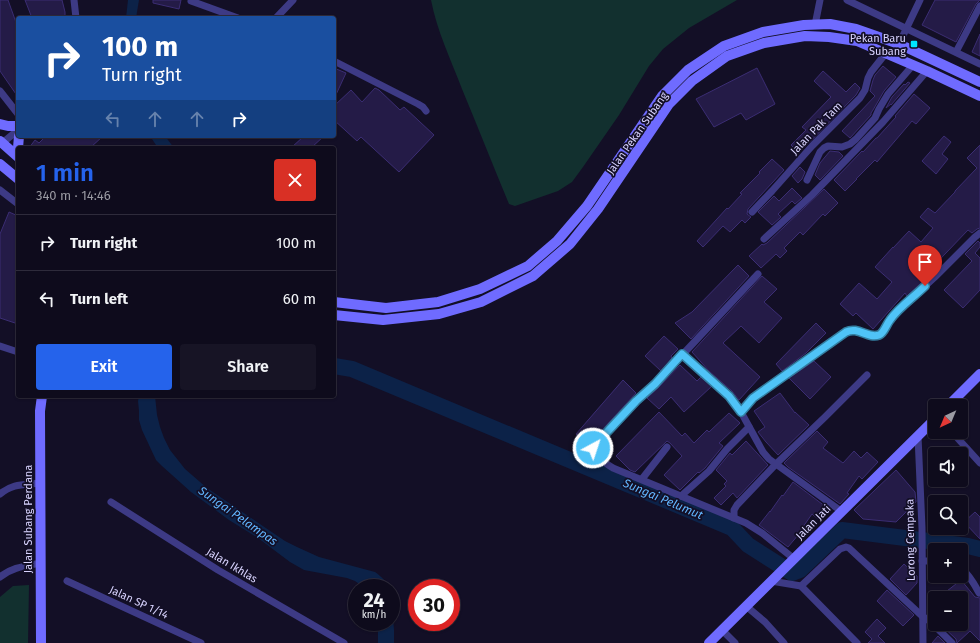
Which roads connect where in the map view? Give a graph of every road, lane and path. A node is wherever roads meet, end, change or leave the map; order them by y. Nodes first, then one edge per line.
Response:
1 (74, 0) edge
2 (294, 0) edge
3 (820, 0) edge
4 (847, 0) edge
5 (920, 0) edge
6 (191, 1) edge
7 (980, 6) edge
8 (76, 16) edge
9 (232, 16) edge
10 (278, 16) edge
11 (815, 25) junction
12 (906, 28) junction
13 (899, 44) junction
14 (956, 52) junction
15 (886, 53) junction
16 (336, 62) edge
17 (980, 64) edge
18 (913, 65) junction
19 (928, 71) junction
20 (980, 82) edge
21 (0, 91) edge
22 (980, 96) edge
23 (16, 111) edge
24 (426, 111) dead end
25 (0, 124) edge
26 (16, 126) edge
27 (16, 132) edge
28 (0, 142) edge
29 (16, 155) edge
30 (0, 164) edge
31 (16, 177) edge
32 (808, 180) dead end
33 (1, 191) edge
34 (0, 200) edge
35 (16, 202) edge
36 (752, 212) dead end
37 (980, 233) edge
38 (764, 239) dead end
39 (758, 274) dead end
40 (336, 302) edge
41 (336, 315) edge
42 (0, 346) edge
43 (16, 351) edge
44 (682, 354) junction
45 (980, 374) edge
46 (867, 376) dead end
47 (42, 398) edge
48 (955, 399) edge
49 (741, 412) junction
50 (928, 426) edge
51 (749, 427) junction
52 (918, 436) junction
53 (958, 439) edge
54 (667, 447) dead end
55 (776, 464) junction
56 (980, 464) edge
57 (642, 479) junction
58 (40, 483) junction
59 (0, 494) edge
60 (681, 496) junction
61 (111, 502) dead end
62 (841, 511) junction
63 (734, 518) junction
64 (792, 560) junction
65 (922, 562) junction
66 (928, 562) edge
67 (41, 563) junction
68 (968, 574) edge
69 (0, 577) edge
70 (771, 580) junction
71 (67, 581) dead end
72 (801, 586) junction
73 (979, 592) dead end
74 (746, 606) junction
75 (922, 616) junction
76 (722, 630) junction
77 (41, 643) edge
78 (201, 643) edge
79 (344, 643) edge
80 (709, 643) edge
81 (735, 643) edge
82 (784, 643) edge
83 (857, 643) edge
84 (923, 643) edge
85 (952, 643) edge

1 - 8 street
2 - 10 street
3 - 11 street
4 - 12 street
5 - 12 street
6 - 9 street
7 - 14 street
11 - 13 main road, Jalan Pekan Subang
11 - 40 main road, Jalan Pekan Subang
12 - 13 street
12 - 14 street
13 - 20 main road, Jalan Pekan Subang
14 - 17 street
15 - 18 main road, Jalan Pekan Subang
15 - 36 street, Jalan Pak Tam
15 - 41 main road, Jalan Pekan Subang
16 - 24 street
18 - 19 main road, Jalan Pekan Subang
18 - 32 street
19 - 22 main road, Jalan Pekan Subang
19 - 38 street
21 - 23 street
25 - 26 main road
27 - 28 street
28 - 29 main road
30 - 31 main road
33 - 34 street
33 - 35 street
37 - 49 street
39 - 44 street
42 - 43 street
44 - 49 street
44 - 57 street
45 - 48 main road
46 - 55 street
47 - 58 main road, Jalan Subang Perdana
49 - 51 street
50 - 52 main road, Jalan Jati
51 - 55 street
51 - 60 street
52 - 62 main road, Jalan Jati
52 - 65 street, Lorong Cempaka
53 - 56 street
54 - 57 street
55 - 62 street
55 - 63 street
57 - 60 street
58 - 59 street
58 - 67 main road, Jalan Subang Perdana
60 - 63 street
61 - 79 street, Jalan Ikhlas
62 - 64 main road, Jalan Jati
63 - 64 street
64 - 70 main road, Jalan Jati
65 - 66 street
65 - 75 street, Lorong Cempaka
67 - 69 street
67 - 77 main road, Jalan Subang Perdana
68 - 73 street
70 - 72 street
70 - 74 main road, Jalan Jati
71 - 78 street, Jalan SP 1/14
72 - 75 street
72 - 83 street
74 - 76 main road, Jalan Jati
74 - 82 street
75 - 84 street, Lorong Cempaka
75 - 85 street
76 - 80 main road, Jalan Jati
76 - 81 street

